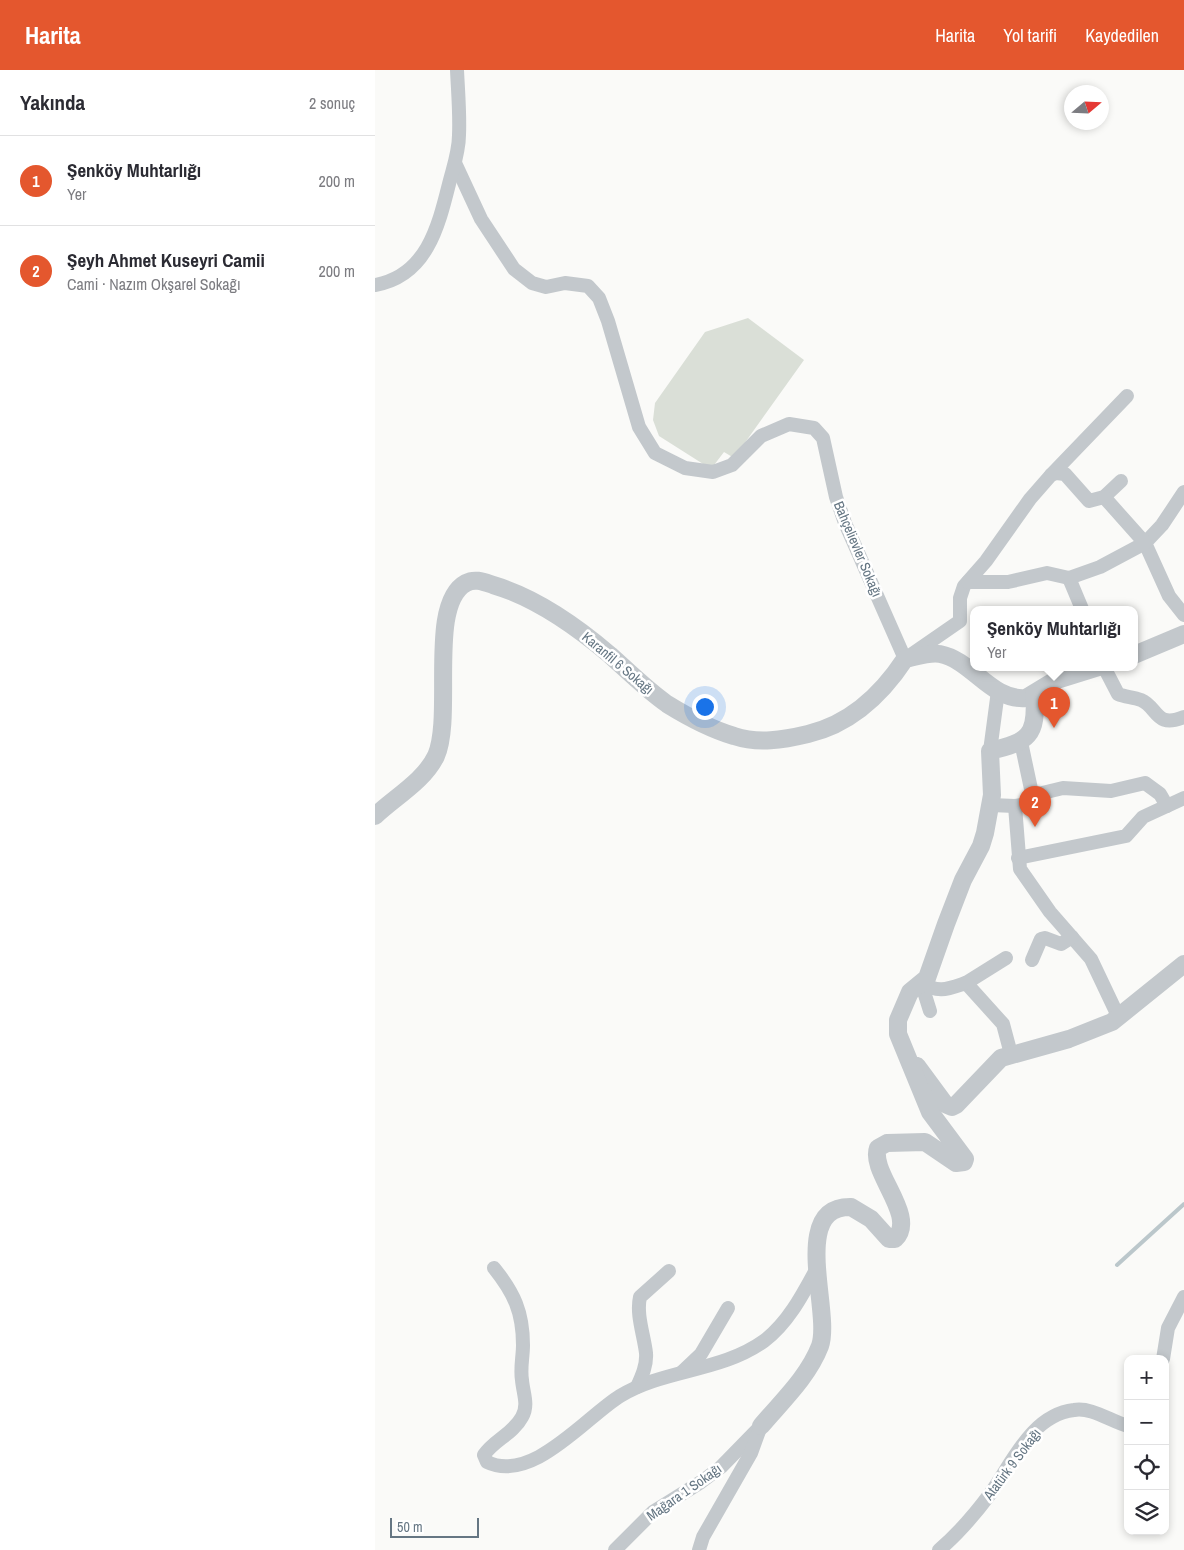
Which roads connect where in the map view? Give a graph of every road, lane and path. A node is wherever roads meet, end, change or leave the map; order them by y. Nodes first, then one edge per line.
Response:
1 (457, 70) edge
2 (455, 163) junction
3 (375, 285) edge
4 (1127, 396) dead end
5 (1051, 475) junction
6 (1121, 481) dead end
7 (1184, 492) edge
8 (1104, 497) junction
9 (1145, 543) junction
10 (1069, 578) junction
11 (968, 582) junction
12 (1081, 606) edge
13 (1184, 615) edge
14 (1184, 634) edge
15 (1138, 653) edge
16 (905, 659) junction
17 (1086, 671) edge
18 (1106, 671) edge
19 (998, 691) junction
20 (1034, 694) junction
21 (1184, 718) edge
22 (1021, 742) junction
23 (990, 751) junction
24 (1033, 795) junction
25 (1184, 798) edge
26 (991, 805) junction
27 (1015, 806) junction
28 (1167, 806) junction
29 (375, 816) edge
30 (1018, 858) junction
31 (1072, 938) junction
32 (1006, 958) dead end
33 (1032, 960) dead end
34 (1184, 964) edge
35 (921, 982) junction
36 (966, 983) junction
37 (930, 1011) dead end
38 (1119, 1018) junction
39 (905, 1052) junction
40 (1011, 1054) junction
41 (494, 1268) dead end
42 (817, 1268) junction
43 (669, 1271) dead end
44 (1184, 1297) edge
45 (728, 1308) dead end
46 (1164, 1355) edge
47 (679, 1375) junction
48 (637, 1387) junction
49 (1124, 1425) edge
50 (761, 1426) junction
51 (615, 1550) edge
52 (699, 1550) edge
53 (939, 1550) edge

1 - 2 street
2 - 3 street
2 - 16 street, Bahçelievler Sokağı
4 - 5 street
5 - 8 street
5 - 11 street
6 - 8 street
7 - 9 street
8 - 9 street
9 - 10 street
9 - 13 street
10 - 11 street
10 - 12 street
11 - 16 street
14 - 15 street
16 - 19 street
16 - 29 street, Karanfil 6 Sokağı
17 - 20 street
18 - 21 street
19 - 20 street
19 - 23 street
20 - 22 street
22 - 23 street
22 - 24 street
23 - 26 street
24 - 27 street
24 - 28 street
25 - 28 street
26 - 27 street
26 - 35 street
27 - 30 street
28 - 30 street
30 - 31 street
31 - 33 street
31 - 38 street
32 - 36 street
34 - 38 street
35 - 36 street
35 - 37 street
35 - 39 street
36 - 40 street
38 - 40 street
39 - 40 street
39 - 42 street
41 - 48 street
42 - 47 street
42 - 50 street
43 - 48 street
44 - 46 street
45 - 47 street
47 - 48 street
49 - 53 street, Atatürk 9 Sokağı
50 - 51 street, Mağara 1 Sokağı
50 - 52 street, Mağara 1 Sokağı

